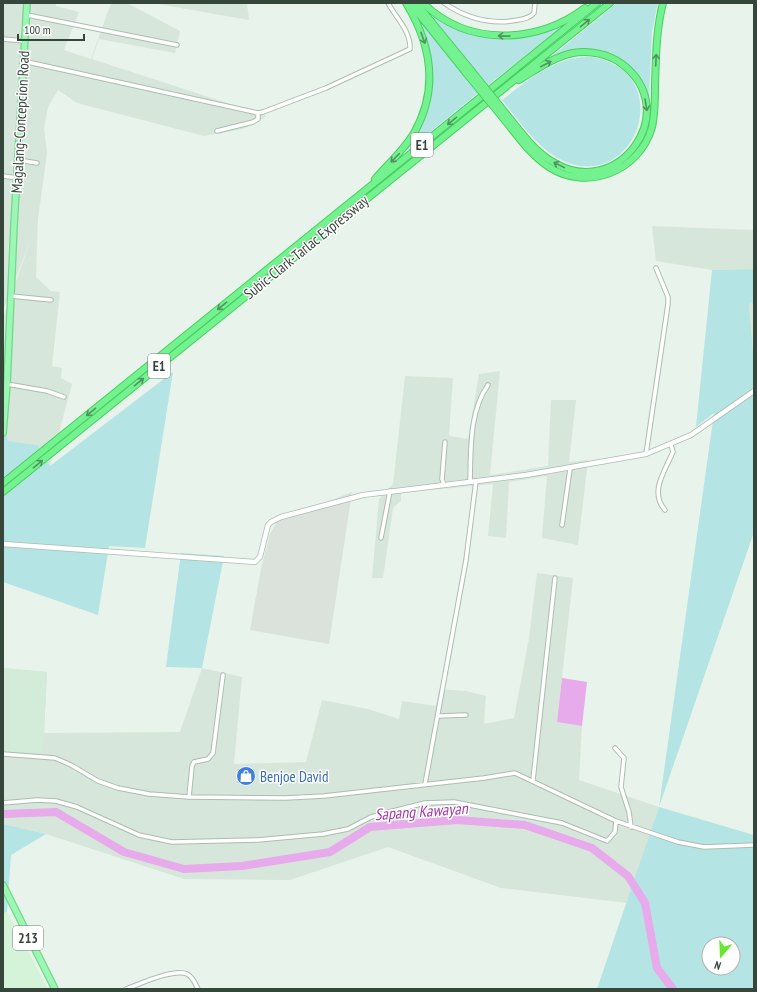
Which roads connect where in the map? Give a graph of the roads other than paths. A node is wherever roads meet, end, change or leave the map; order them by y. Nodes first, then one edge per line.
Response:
1 (27, 3) edge
2 (388, 3) edge
3 (406, 3) edge
4 (410, 3) edge
5 (416, 3) edge
6 (423, 3) edge
7 (444, 3) edge
8 (535, 3) edge
9 (591, 3) edge
10 (597, 3) edge
11 (610, 3) edge
12 (663, 3) edge
13 (27, 15) junction
14 (3, 39) edge
15 (25, 41) junction
16 (177, 45) dead end
17 (23, 61) junction
18 (468, 71) junction
19 (500, 91) junction
20 (258, 113) junction
21 (505, 116) junction
22 (217, 131) dead end
23 (18, 160) junction
24 (37, 163) dead end
25 (3, 176) edge
26 (18, 178) junction
27 (361, 194) junction
28 (656, 268) dead end
29 (11, 296) junction
30 (51, 300) dead end
31 (7, 384) junction
32 (488, 385) dead end
33 (754, 391) edge
34 (64, 397) dead end
35 (3, 434) edge
36 (445, 442) dead end
37 (671, 445) junction
38 (646, 454) junction
39 (570, 469) junction
40 (6, 481) edge
41 (476, 481) junction
42 (470, 482) junction
43 (444, 485) junction
44 (5, 490) edge
45 (390, 491) junction
46 (665, 510) dead end
47 (562, 525) dead end
48 (380, 538) dead end
49 (3, 544) edge
50 (555, 578) dead end
51 (223, 675) dead end
52 (466, 715) dead end
53 (438, 716) junction
54 (615, 748) dead end
55 (3, 754) edge
56 (532, 780) junction
57 (425, 784) junction
58 (189, 797) junction
59 (3, 803) edge
60 (616, 820) junction
61 (631, 827) junction
62 (754, 845) edge
63 (3, 885) edge
64 (55, 989) edge
65 (126, 989) edge
66 (198, 989) edge

1 - 13 main road, Magalang-Concepcion Road
2 - 20 street
3 -> 27 highway
4 - 18 highway
5 - 18 highway
9 -> 6 highway
7 - 8 street
10 -> 27 highway, Subic-Clark-Tarlac Expressway / E1
19 -> 11 highway, Subic-Clark-Tarlac Expressway / E1
21 -> 12 highway
13 - 15 main road, Magalang-Concepcion Road
13 - 16 street
14 - 15 street
15 - 17 main road, Magalang-Concepcion Road
17 - 20 street
17 - 23 main road, Magalang-Concepcion Road
18 - 21 highway, bridge
19 -> 21 highway
44 -> 19 highway, Subic-Clark-Tarlac Expressway / E1
20 - 22 street
23 - 24 street
23 - 26 main road, Magalang-Concepcion Road
25 - 26 street
26 - 29 main road, Magalang-Concepcion Road
27 -> 40 highway, Subic-Clark-Tarlac Expressway / E1
28 - 38 street
29 - 30 street
29 - 31 main road, Magalang-Concepcion Road
31 - 34 street
31 - 35 main road, Magalang-Concepcion Road
32 - 42 street
33 - 37 street
36 - 43 street
37 - 38 street
37 - 46 street
38 - 39 street
39 - 41 street
39 - 47 street
41 - 42 street
41 - 53 street
42 - 43 street
43 - 45 street
45 - 48 street
45 - 49 street
50 - 56 street
51 - 58 street
52 - 53 street
53 - 57 street
54 - 61 street
55 - 58 street
56 - 57 street
56 - 60 street
57 - 58 street
59 - 60 street
60 - 61 street
61 - 62 street
63 - 64 main road, 213
65 - 66 street

